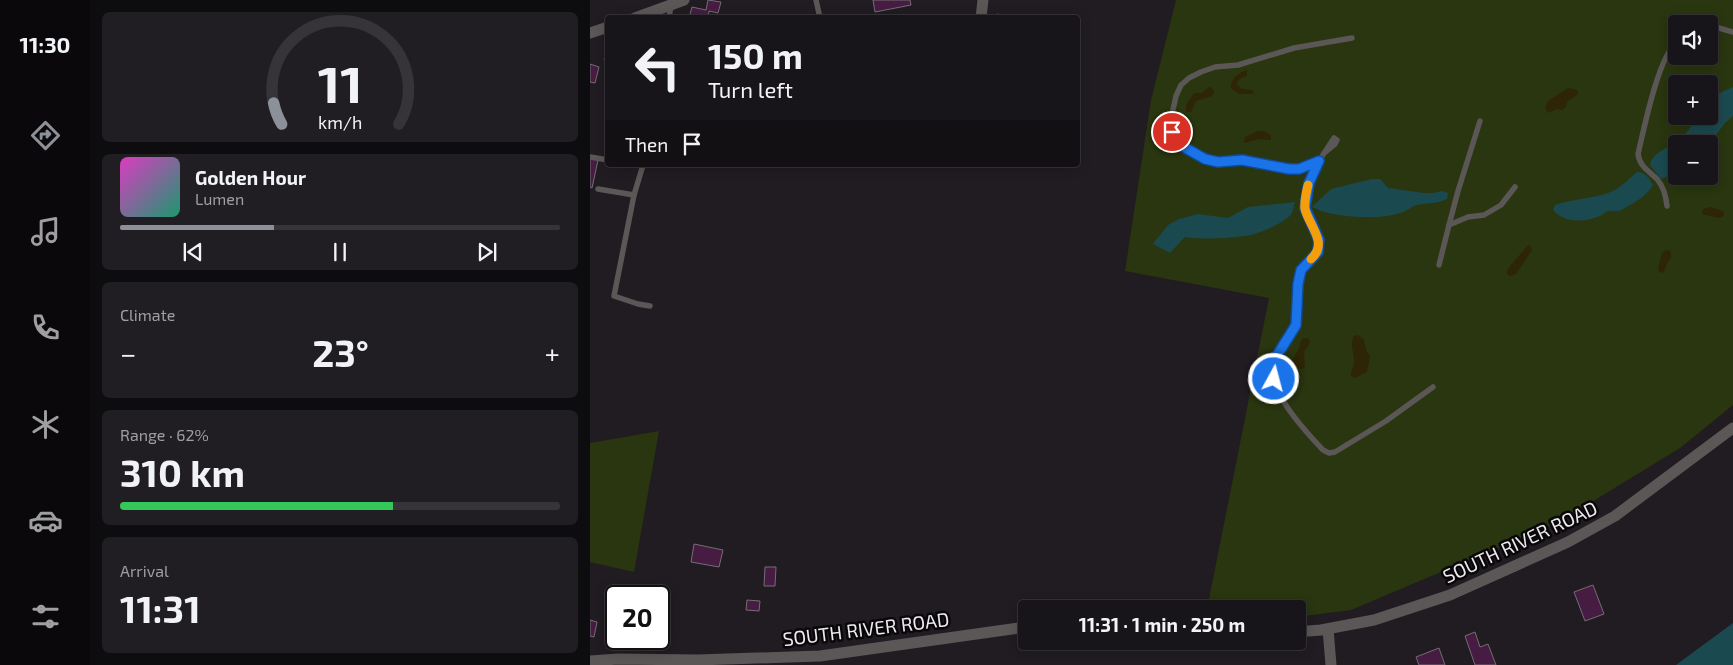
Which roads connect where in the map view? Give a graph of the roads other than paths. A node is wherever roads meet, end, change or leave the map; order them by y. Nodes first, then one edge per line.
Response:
1 (684, 0) edge
2 (816, 0) edge
3 (984, 0) edge
4 (671, 5) junction
5 (644, 15) edge
6 (669, 15) edge
7 (819, 15) edge
8 (982, 15) edge
9 (605, 28) edge
10 (1718, 28) edge
11 (1733, 32) edge
12 (590, 33) edge
13 (1352, 38) dead end
14 (1668, 54) edge
15 (1480, 121) dead end
16 (1324, 153) dead end
17 (590, 157) edge
18 (605, 160) edge
19 (1319, 161) junction
20 (640, 167) edge
21 (1515, 187) dead end
22 (598, 189) dead end
23 (634, 195) junction
24 (1667, 206) dead end
25 (1449, 225) junction
26 (1439, 265) dead end
27 (650, 306) dead end
28 (1433, 387) dead end
29 (1733, 428) edge
30 (1018, 628) edge
31 (1328, 629) junction
32 (1306, 631) edge
33 (590, 661) edge
34 (1331, 665) edge

1 - 4 street
2 - 7 lane
3 - 8 street
4 - 5 street
4 - 6 lane
9 - 12 street
10 - 11 lane
13 - 19 lane
14 - 24 lane
15 - 25 lane
16 - 19 lane
17 - 18 lane
19 - 28 lane
20 - 23 lane
21 - 25 lane
22 - 23 lane
23 - 27 lane
25 - 26 lane
29 - 31 street, SOUTH RIVER ROAD
30 - 33 street, SOUTH RIVER ROAD
31 - 32 street, SOUTH RIVER ROAD
31 - 34 street

